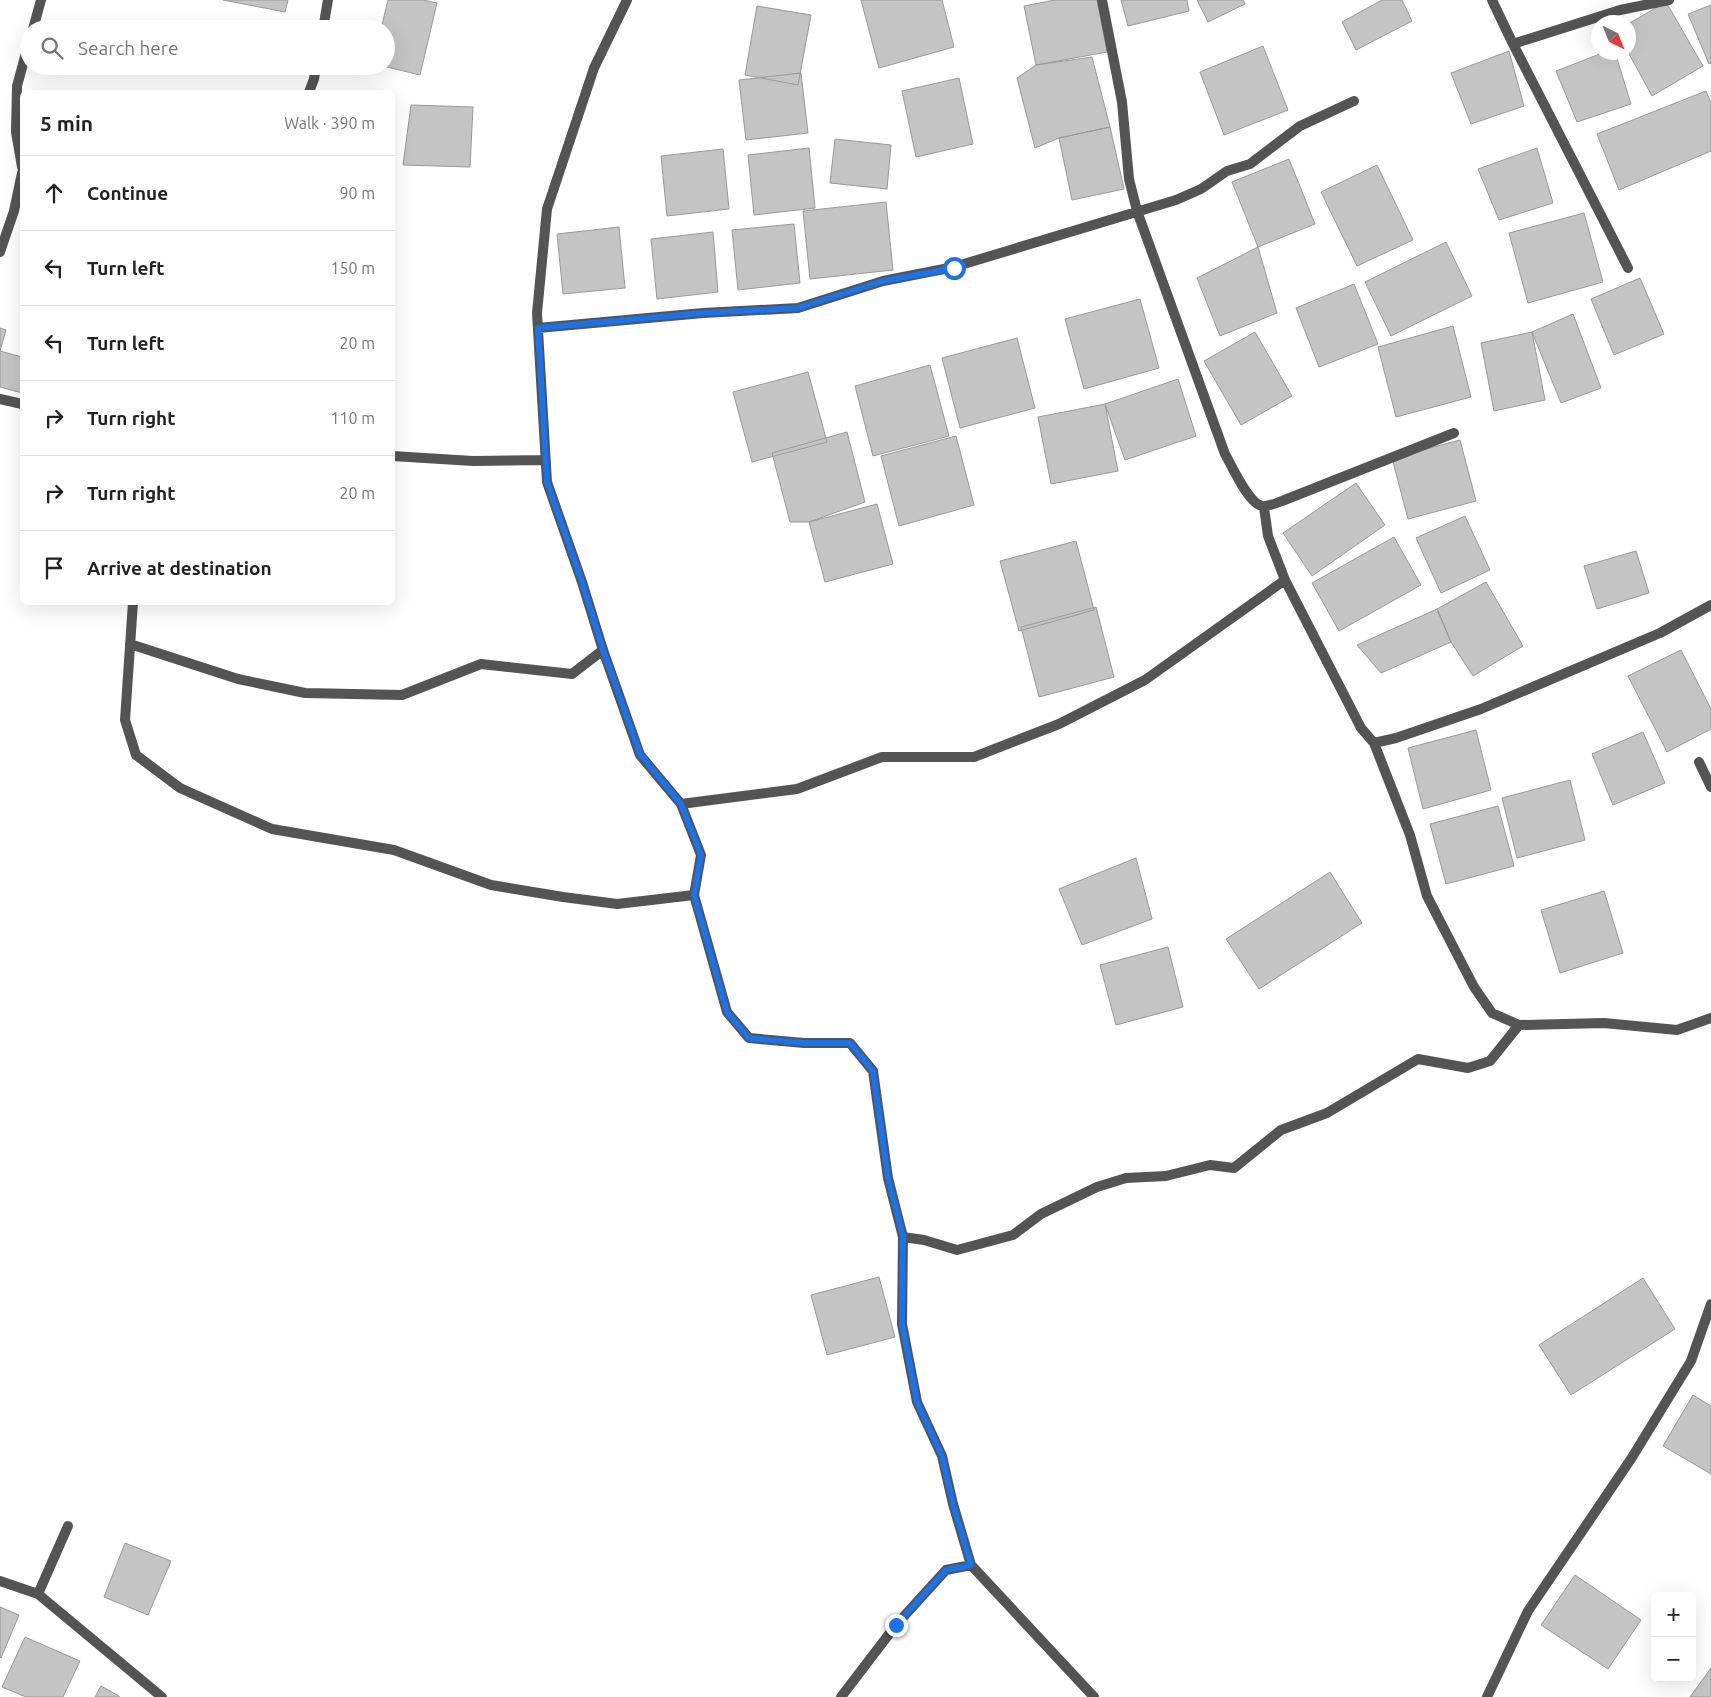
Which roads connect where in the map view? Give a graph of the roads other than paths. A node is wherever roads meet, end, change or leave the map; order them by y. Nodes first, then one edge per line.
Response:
1 (41, 0) edge
2 (328, 0) edge
3 (627, 0) edge
4 (1102, 0) edge
5 (1492, 0) edge
6 (1669, 0) edge
7 (35, 20) edge
8 (325, 20) edge
9 (1513, 44) junction
10 (20, 75) edge
11 (315, 75) edge
12 (310, 90) edge
13 (1354, 101) dead end
14 (20, 155) edge
15 (20, 182) edge
16 (1137, 211) junction
17 (0, 252) edge
18 (1628, 268) dead end
19 (538, 328) junction
20 (0, 399) edge
21 (20, 404) edge
22 (1454, 432) dead end
23 (395, 456) edge
24 (545, 460) junction
25 (1264, 506) junction
26 (1285, 580) junction
27 (133, 605) edge
28 (1711, 605) edge
29 (130, 644) junction
30 (603, 650) junction
31 (1374, 743) junction
32 (1699, 762) dead end
33 (1711, 787) edge
34 (681, 804) junction
35 (694, 895) junction
36 (1711, 1018) edge
37 (1519, 1025) junction
38 (903, 1236) junction
39 (1711, 1304) edge
40 (68, 1526) dead end
41 (971, 1565) junction
42 (0, 1582) edge
43 (38, 1594) junction
44 (162, 1697) edge
45 (841, 1697) edge
46 (1094, 1697) edge
47 (1487, 1697) edge

1 - 7 street
2 - 8 street
3 - 19 street
4 - 16 street
5 - 9 street
6 - 9 street
9 - 18 street
10 - 14 street
11 - 12 street
13 - 16 street
15 - 17 street
16 - 19 street
16 - 25 street
19 - 24 street
20 - 21 street
22 - 25 street
23 - 24 street
24 - 30 street
25 - 26 street
26 - 31 street
26 - 34 street
27 - 29 street
28 - 31 street
29 - 30 street
29 - 35 street
30 - 34 street
31 - 37 street
32 - 33 street
34 - 35 street
35 - 38 street
36 - 37 street
37 - 38 street
38 - 41 street
39 - 47 street
40 - 43 street
41 - 45 street
41 - 46 street
42 - 43 street
43 - 44 street

